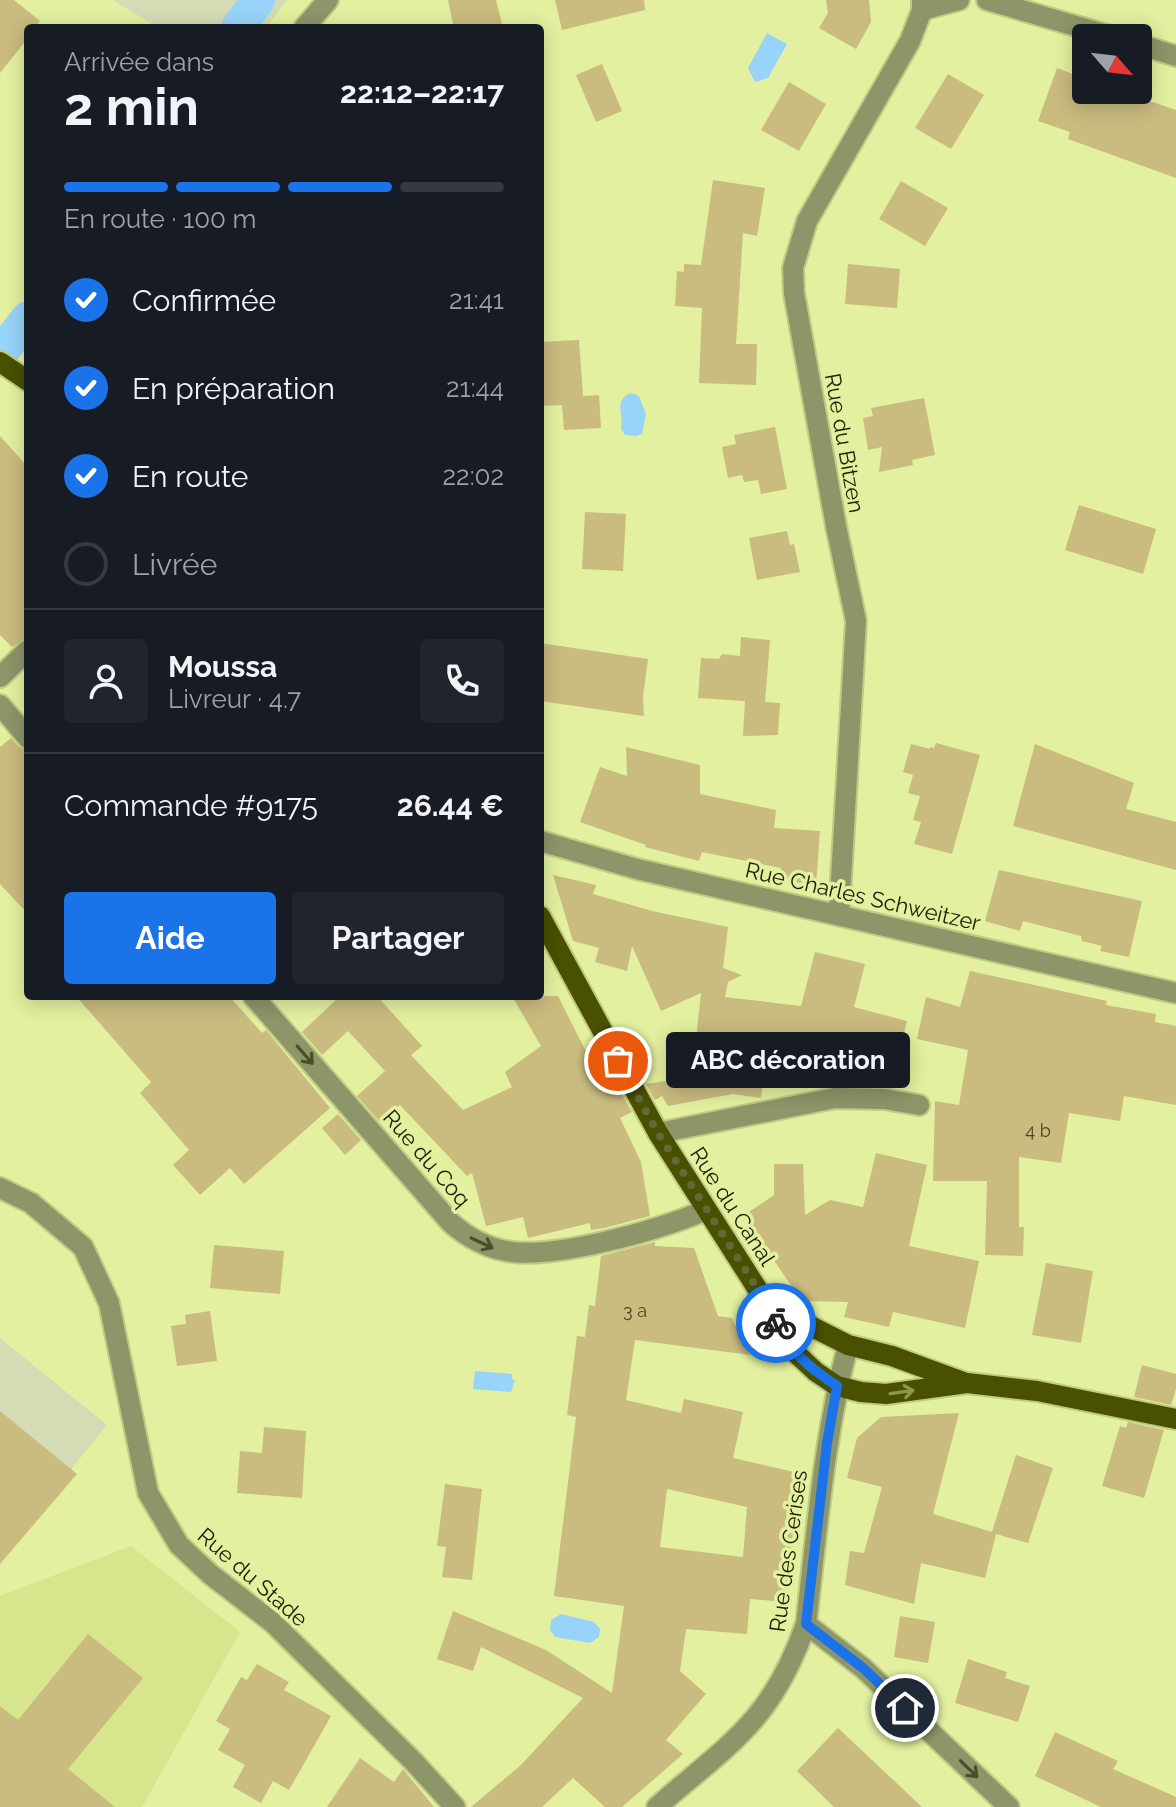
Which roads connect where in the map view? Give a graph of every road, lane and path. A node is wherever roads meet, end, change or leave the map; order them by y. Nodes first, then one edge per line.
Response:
1 (959, 0) edge
2 (987, 0) edge
3 (922, 5) edge
4 (1072, 25) edge
5 (1152, 48) edge
6 (1176, 56) edge
7 (0, 362) edge
8 (24, 378) edge
9 (24, 654) edge
10 (0, 677) edge
11 (0, 705) edge
12 (24, 733) edge
13 (544, 842) edge
14 (839, 914) junction
15 (544, 923) edge
16 (1176, 993) edge
17 (256, 1000) edge
18 (919, 1105) dead end
19 (658, 1133) junction
20 (0, 1188) edge
21 (706, 1210) junction
22 (767, 1304) junction
23 (848, 1345) junction
24 (967, 1383) junction
25 (837, 1386) junction
26 (1176, 1419) edge
27 (806, 1624) junction
28 (455, 1807) edge
29 (657, 1807) edge
30 (1009, 1807) edge

1 - 3 street, Rue du Bitzen
2 - 4 street
3 - 14 street, Rue du Bitzen
5 - 6 street
7 - 8 main road
9 - 10 street
11 - 12 street
13 - 14 street, Rue Charles Schweitzer
14 - 16 street, Rue Charles Schweitzer
15 - 19 main road, Rue du Canal
17 -> 21 street, Rue du Coq
18 - 19 street, Rue du Canal
19 - 21 main road, Rue du Canal
20 - 28 street, Rue du Stade
21 - 22 main road, Rue du Canal
22 - 23 main road
22 - 25 main road, Rue du Canal
23 - 24 main road
23 - 25 street, Rue des Cerises
25 -> 24 main road
24 - 26 main road
25 - 27 street, Rue des Cerises
27 - 29 street, Rue des Cerises
27 -> 30 street

